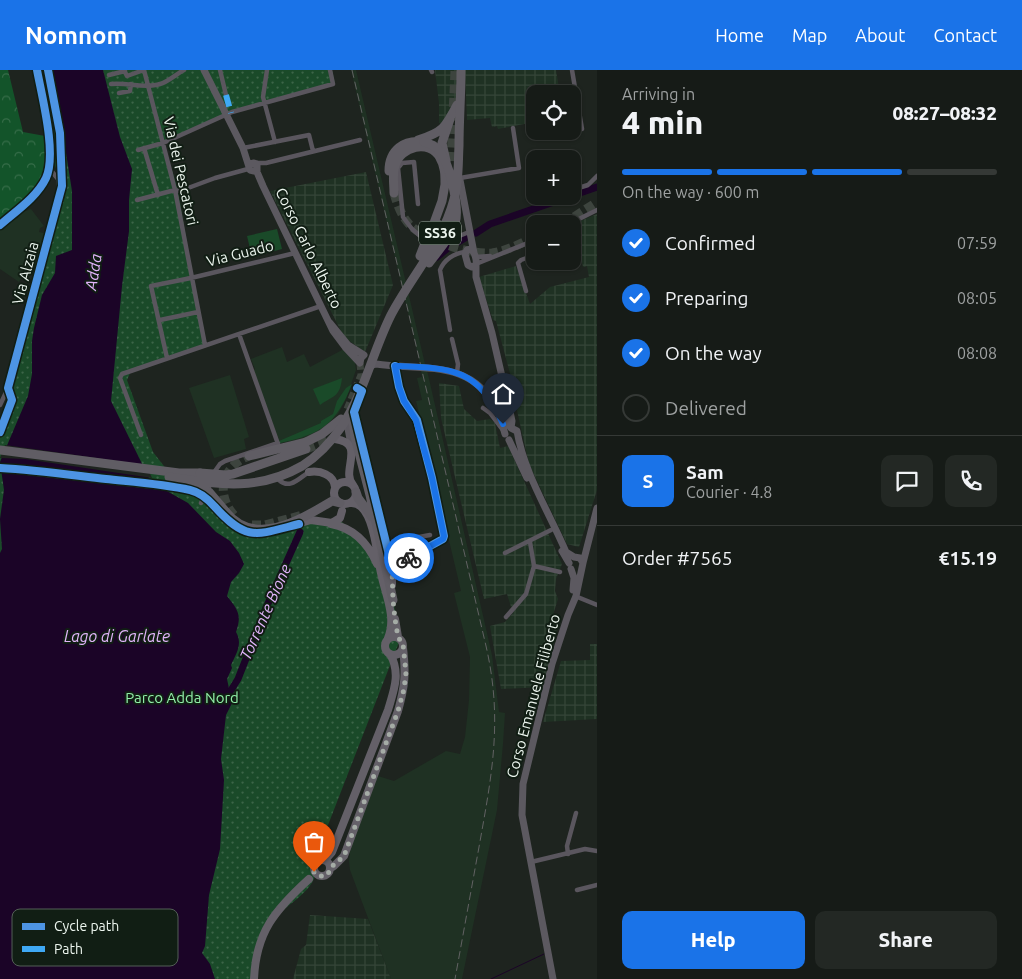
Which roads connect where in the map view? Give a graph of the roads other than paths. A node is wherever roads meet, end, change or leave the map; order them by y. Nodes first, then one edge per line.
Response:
1 (37, 70) edge
2 (144, 70) edge
3 (184, 70) edge
4 (204, 70) edge
5 (220, 70) edge
6 (267, 70) edge
7 (330, 70) edge
8 (461, 70) edge
9 (572, 70) edge
10 (124, 71) edge
11 (116, 74) junction
12 (109, 75) dead end
13 (118, 83) junction
14 (111, 84) dead end
15 (131, 84) junction
16 (150, 87) junction
17 (119, 93) dead end
18 (226, 94) dead end
19 (264, 103) junction
20 (457, 105) junction
21 (227, 115) junction
22 (450, 119) junction
23 (512, 128) dead end
24 (582, 129) dead end
25 (360, 140) dead end
26 (414, 141) junction
27 (275, 142) junction
28 (163, 143) junction
29 (144, 148) junction
30 (138, 150) dead end
31 (244, 151) junction
32 (313, 151) junction
33 (451, 161) tunnel mouth
34 (254, 167) junction
35 (49, 168) junction
36 (597, 176) edge
37 (460, 179) junction
38 (446, 187) junction
39 (581, 187) edge
40 (175, 190) junction
41 (158, 195) junction
42 (137, 200) dead end
43 (418, 204) dead end
44 (597, 210) edge
45 (581, 218) edge
46 (0, 225) edge
47 (469, 233) junction
48 (526, 244) edge
49 (295, 252) junction
50 (472, 258) junction
51 (526, 258) edge
52 (191, 278) junction
53 (526, 291) dead end
54 (321, 306) junction
55 (198, 312) junction
56 (160, 320) junction
57 (330, 323) junction
58 (387, 325) junction
59 (450, 330) dead end
60 (239, 334) junction
61 (452, 339) dead end
62 (205, 345) junction
63 (167, 358) junction
64 (372, 364) dead end
65 (395, 366) junction
66 (457, 373) junction
67 (362, 385) junction
68 (506, 393) junction
69 (0, 405) edge
70 (482, 408) dead end
71 (496, 408) junction
72 (503, 417) junction
73 (355, 418) dead end
74 (344, 421) junction
75 (511, 434) junction
76 (141, 435) dead end
77 (335, 439) dead end
78 (278, 443) junction
79 (306, 449) tunnel mouth
80 (0, 452) edge
81 (352, 452) junction
82 (249, 456) tunnel mouth
83 (0, 468) edge
84 (277, 468) dead end
85 (313, 470) joint
86 (215, 471) dead end
87 (179, 473) junction
88 (169, 477) junction
89 (279, 480) dead end
90 (209, 487) dead end
91 (335, 487) junction
92 (354, 488) junction
93 (201, 503) dead end
94 (345, 505) junction
95 (597, 508) edge
96 (328, 523) junction
97 (552, 530) junction
98 (375, 531) junction
99 (254, 532) junction
100 (430, 535) dead end
101 (530, 542) junction
102 (386, 543) junction
103 (586, 548) junction
104 (505, 554) dead end
105 (576, 557) junction
106 (534, 566) junction
107 (570, 566) junction
108 (582, 566) junction
109 (392, 567) junction
110 (560, 572) dead end
111 (384, 575) junction
112 (574, 595) junction
113 (393, 600) junction
114 (597, 605) edge
115 (506, 617) dead end
116 (398, 637) junction
117 (388, 638) junction
118 (403, 648) junction
119 (390, 654) junction
120 (576, 813) dead end
121 (597, 851) edge
122 (568, 854) junction
123 (324, 860) junction
124 (531, 862) junction
125 (314, 866) junction
126 (330, 868) junction
127 (320, 876) junction
128 (309, 880) junction
129 (597, 885) edge
130 (577, 890) dead end
131 (254, 979) edge
132 (553, 979) edge

1 - 35 main road
2 - 10 street
2 - 16 street, Via dei Pescatori
3 - 16 street
4 - 21 main road, Corso Carlo Alberto
5 - 18 street
6 - 19 street
7 - 19 street
8 - 20 main road
8 - 37 main road
8 - 58 highway, SS36, bridge
9 - 24 street
10 - 11 street
11 - 12 street
11 - 13 street
13 - 14 street
13 - 15 street
15 - 16 street
15 - 17 street
16 - 28 street, Via dei Pescatori
19 - 21 street
19 - 27 street
20 - 22 highway
20 - 37 main road
21 - 28 street
21 - 31 main road, Corso Carlo Alberto
22 - 26 highway
22 - 38 highway
23 - 37 street
25 - 32 street
26 - 38 highway
26 - 58 highway, bridge
27 - 31 street
27 - 32 street
28 - 29 street
28 - 40 street, Via dei Pescatori
29 - 30 street
29 - 41 street
31 - 34 main road, Corso Carlo Alberto
32 - 34 street
33 - 38 highway
34 - 40 street
34 - 49 main road, Corso Carlo Alberto
35 - 46 main road
35 - 69 street, Via Alzaia
36 - 39 street
37 - 47 main road
38 - 74 highway, SS36, bridge
40 - 41 street
40 - 52 street, Via dei Pescatori
41 - 42 street
43 - 47 street
44 - 45 street
47 - 50 main road
48 - 50 street
49 - 52 street, Via Guado
49 - 54 main road, Corso Carlo Alberto
50 - 59 street
50 - 68 main road
51 - 53 street
52 - 55 street, Via dei Pescatori
52 - 56 street, Via Guado
54 - 57 main road, Corso Carlo Alberto
54 - 60 street
55 - 56 street
55 - 62 street, Via dei Pescatori
56 - 63 street
57 - 57 main road, Corso Carlo Alberto
58 - 67 highway, SS36, bridge
60 - 62 street
60 - 78 street
61 - 66 street
62 - 63 street
63 - 76 street
64 - 65 main road
65 - 66 main road
65 - 109 street
66 - 71 main road
67 - 88 highway, SS36, bridge
67 - 98 highway, bridge
68 - 72 main road
68 - 75 main road
70 - 75 street
71 - 72 main road
71 - 75 main road
72 - 75 main road
73 - 102 street
74 - 81 main road
74 - 82 highway, bridge
74 - 87 highway, SS36, bridge
75 - 97 main road
75 - 105 main road
77 - 81 main road
78 - 84 street
78 - 86 street
79 - 87 highway, bridge
80 - 87 highway, SS36
80 - 88 highway, SS36
81 - 92 main road
83 - 99 main road, bridge
85 - 89 street
85 - 91 main road
88 - 99 highway, bridge
90 - 93 street
91 - 92 main road
91 - 94 main road
92 - 94 main road
92 - 98 highway
94 - 96 main road
94 - 98 main road
94 - 99 highway
95 - 103 main road, Corso Emanuele Filiberto
96 - 99 main road
96 - 111 main road
97 - 101 street
97 - 107 main road
98 - 111 highway
100 - 102 street
101 - 104 street
101 - 106 street
102 - 109 street
103 - 105 main road
103 - 108 main road, Corso Emanuele Filiberto
105 - 107 main road
105 - 108 main road
106 - 110 street
106 - 115 street
107 - 108 main road
107 - 112 main road, Corso Emanuele Filiberto
108 - 112 main road, Corso Emanuele Filiberto
109 - 113 main road
111 - 113 highway
111 - 117 main road
112 - 114 street
112 - 124 main road, Corso Emanuele Filiberto
113 - 116 main road
116 - 117 main road
116 - 118 main road
117 - 119 main road
118 - 119 main road
118 - 126 main road
119 - 123 main road
120 - 122 street
121 - 122 street
122 - 124 street
123 - 125 main road
123 - 126 main road
124 - 132 main road, Corso Emanuele Filiberto
125 - 127 main road
125 - 128 main road
126 - 127 main road
127 - 128 main road
128 - 131 main road
129 - 130 street

